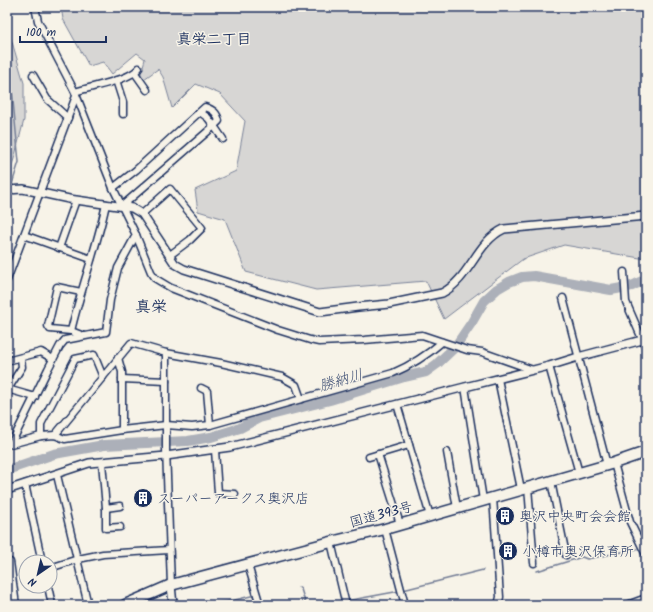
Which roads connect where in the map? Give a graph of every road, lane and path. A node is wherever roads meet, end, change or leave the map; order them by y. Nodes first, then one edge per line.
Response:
1 (35, 7) edge
2 (33, 75) dead end
3 (116, 80) junction
4 (147, 90) dead end
5 (75, 94) junction
6 (200, 112) junction
7 (123, 114) dead end
8 (68, 118) junction
9 (214, 126) junction
10 (223, 139) dead end
11 (113, 188) junction
12 (7, 190) edge
13 (40, 194) junction
14 (76, 200) junction
15 (106, 204) junction
16 (122, 206) junction
17 (142, 214) junction
18 (646, 216) edge
19 (24, 235) junction
20 (136, 235) junction
21 (59, 248) junction
22 (170, 255) junction
23 (91, 259) junction
24 (624, 272) dead end
25 (7, 280) edge
26 (82, 292) junction
27 (563, 298) dead end
28 (225, 309) junction
29 (217, 311) dead end
30 (71, 331) junction
31 (84, 336) junction
32 (644, 339) edge
33 (442, 342) junction
34 (646, 348) edge
35 (166, 353) junction
36 (578, 357) junction
37 (21, 358) junction
38 (118, 358) junction
39 (53, 359) junction
40 (7, 361) edge
41 (549, 366) junction
42 (533, 370) junction
43 (103, 377) junction
44 (122, 379) junction
45 (498, 379) junction
46 (166, 381) junction
47 (464, 387) junction
48 (201, 388) dead end
49 (7, 389) edge
50 (35, 397) junction
51 (302, 399) junction
52 (397, 404) junction
53 (210, 425) junction
54 (166, 427) junction
55 (122, 430) junction
56 (41, 436) junction
57 (56, 436) junction
58 (10, 443) edge
59 (409, 445) junction
60 (216, 450) junction
61 (166, 452) junction
62 (447, 452) dead end
63 (646, 452) edge
64 (378, 454) junction
65 (369, 457) dead end
66 (102, 462) junction
67 (610, 464) junction
68 (578, 473) junction
69 (57, 475) junction
70 (551, 481) junction
71 (25, 484) junction
72 (524, 488) junction
73 (7, 490) edge
74 (235, 494) dead end
75 (488, 499) junction
76 (120, 506) dead end
77 (106, 508) junction
78 (457, 508) junction
79 (430, 516) junction
80 (400, 524) junction
81 (120, 527) dead end
82 (385, 529) junction
83 (331, 542) junction
84 (170, 550) junction
85 (646, 553) edge
86 (40, 554) edge
87 (566, 555) dead end
88 (78, 559) junction
89 (10, 562) dead end
90 (534, 563) dead end
91 (58, 565) edge
92 (248, 565) junction
93 (10, 586) edge
94 (171, 586) junction
95 (50, 594) edge
96 (646, 598) edge
97 (16, 605) edge
98 (52, 605) edge
99 (88, 605) edge
100 (125, 605) edge
101 (173, 605) edge
102 (260, 605) edge
103 (346, 605) edge
104 (405, 605) edge
105 (498, 605) edge
106 (626, 605) edge

1 - 5 street
2 - 8 street
3 - 4 street
3 - 5 street
3 - 7 street
5 - 8 street
5 - 11 street
6 - 9 street
6 - 9 street
6 - 11 street
8 - 13 street
9 - 10 street
9 - 16 street
11 - 16 street
12 - 13 street
13 - 14 street
13 - 19 street
14 - 15 street
14 - 21 street
15 - 16 street
15 - 23 street
16 - 17 street
16 - 20 street
17 - 22 street
17 - 22 street
18 - 22 street
19 - 21 street
19 - 25 street
20 - 28 street
20 - 31 street
21 - 23 street
23 - 26 street
24 - 32 street
26 - 30 street
26 - 30 street
27 - 36 street
28 - 29 street
28 - 33 street
30 - 31 street
31 - 39 street
32 - 34 street
32 - 36 street
33 - 42 street
33 - 51 street
35 - 38 street
35 - 46 street
35 - 51 street
36 - 41 street
36 - 67 street
37 - 39 street
37 - 40 street
37 - 49 street
38 - 43 street
38 - 44 street
39 - 50 street
41 - 42 street
41 - 68 street
42 - 45 street
43 - 56 street
43 - 57 street
44 - 46 street
44 - 55 street
45 - 47 street
45 - 72 street
46 - 54 street
47 - 52 street
47 - 75 street
48 - 53 street
49 - 50 street
50 - 58 street
51 - 53 street
52 - 59 street
52 - 60 street
53 - 54 street
54 - 55 street
54 - 61 street
55 - 57 street
56 - 57 street
56 - 58 street
59 - 64 street
59 - 79 street
60 - 61 street
60 - 74 street
61 - 66 street
61 - 84 street
62 - 78 street
63 - 67 highway, 国道393号
64 - 65 street
64 - 80 street
66 - 69 street
66 - 77 street
67 - 68 highway, 国道393号
67 - 85 street
68 - 70 highway, 国道393号
69 - 71 street
69 - 88 street
70 - 72 highway, 国道393号
70 - 87 street
71 - 73 street
71 - 86 street
72 - 75 highway, 国道393号
72 - 90 street
75 - 78 highway, 国道393号
75 - 105 street
76 - 77 street
77 - 81 street
78 - 79 highway, 国道393号
79 - 80 highway, 国道393号
80 - 82 highway, 国道393号
82 - 83 highway, 国道393号
82 - 104 street
83 - 92 highway, 国道393号
83 - 103 street
84 - 88 street
84 - 94 street
88 - 91 street
88 - 99 street
89 - 93 street
92 - 94 highway, 国道393号
92 - 102 street
93 - 97 street
94 - 100 highway, 国道393号
94 - 101 street
95 - 98 street
96 - 106 street

